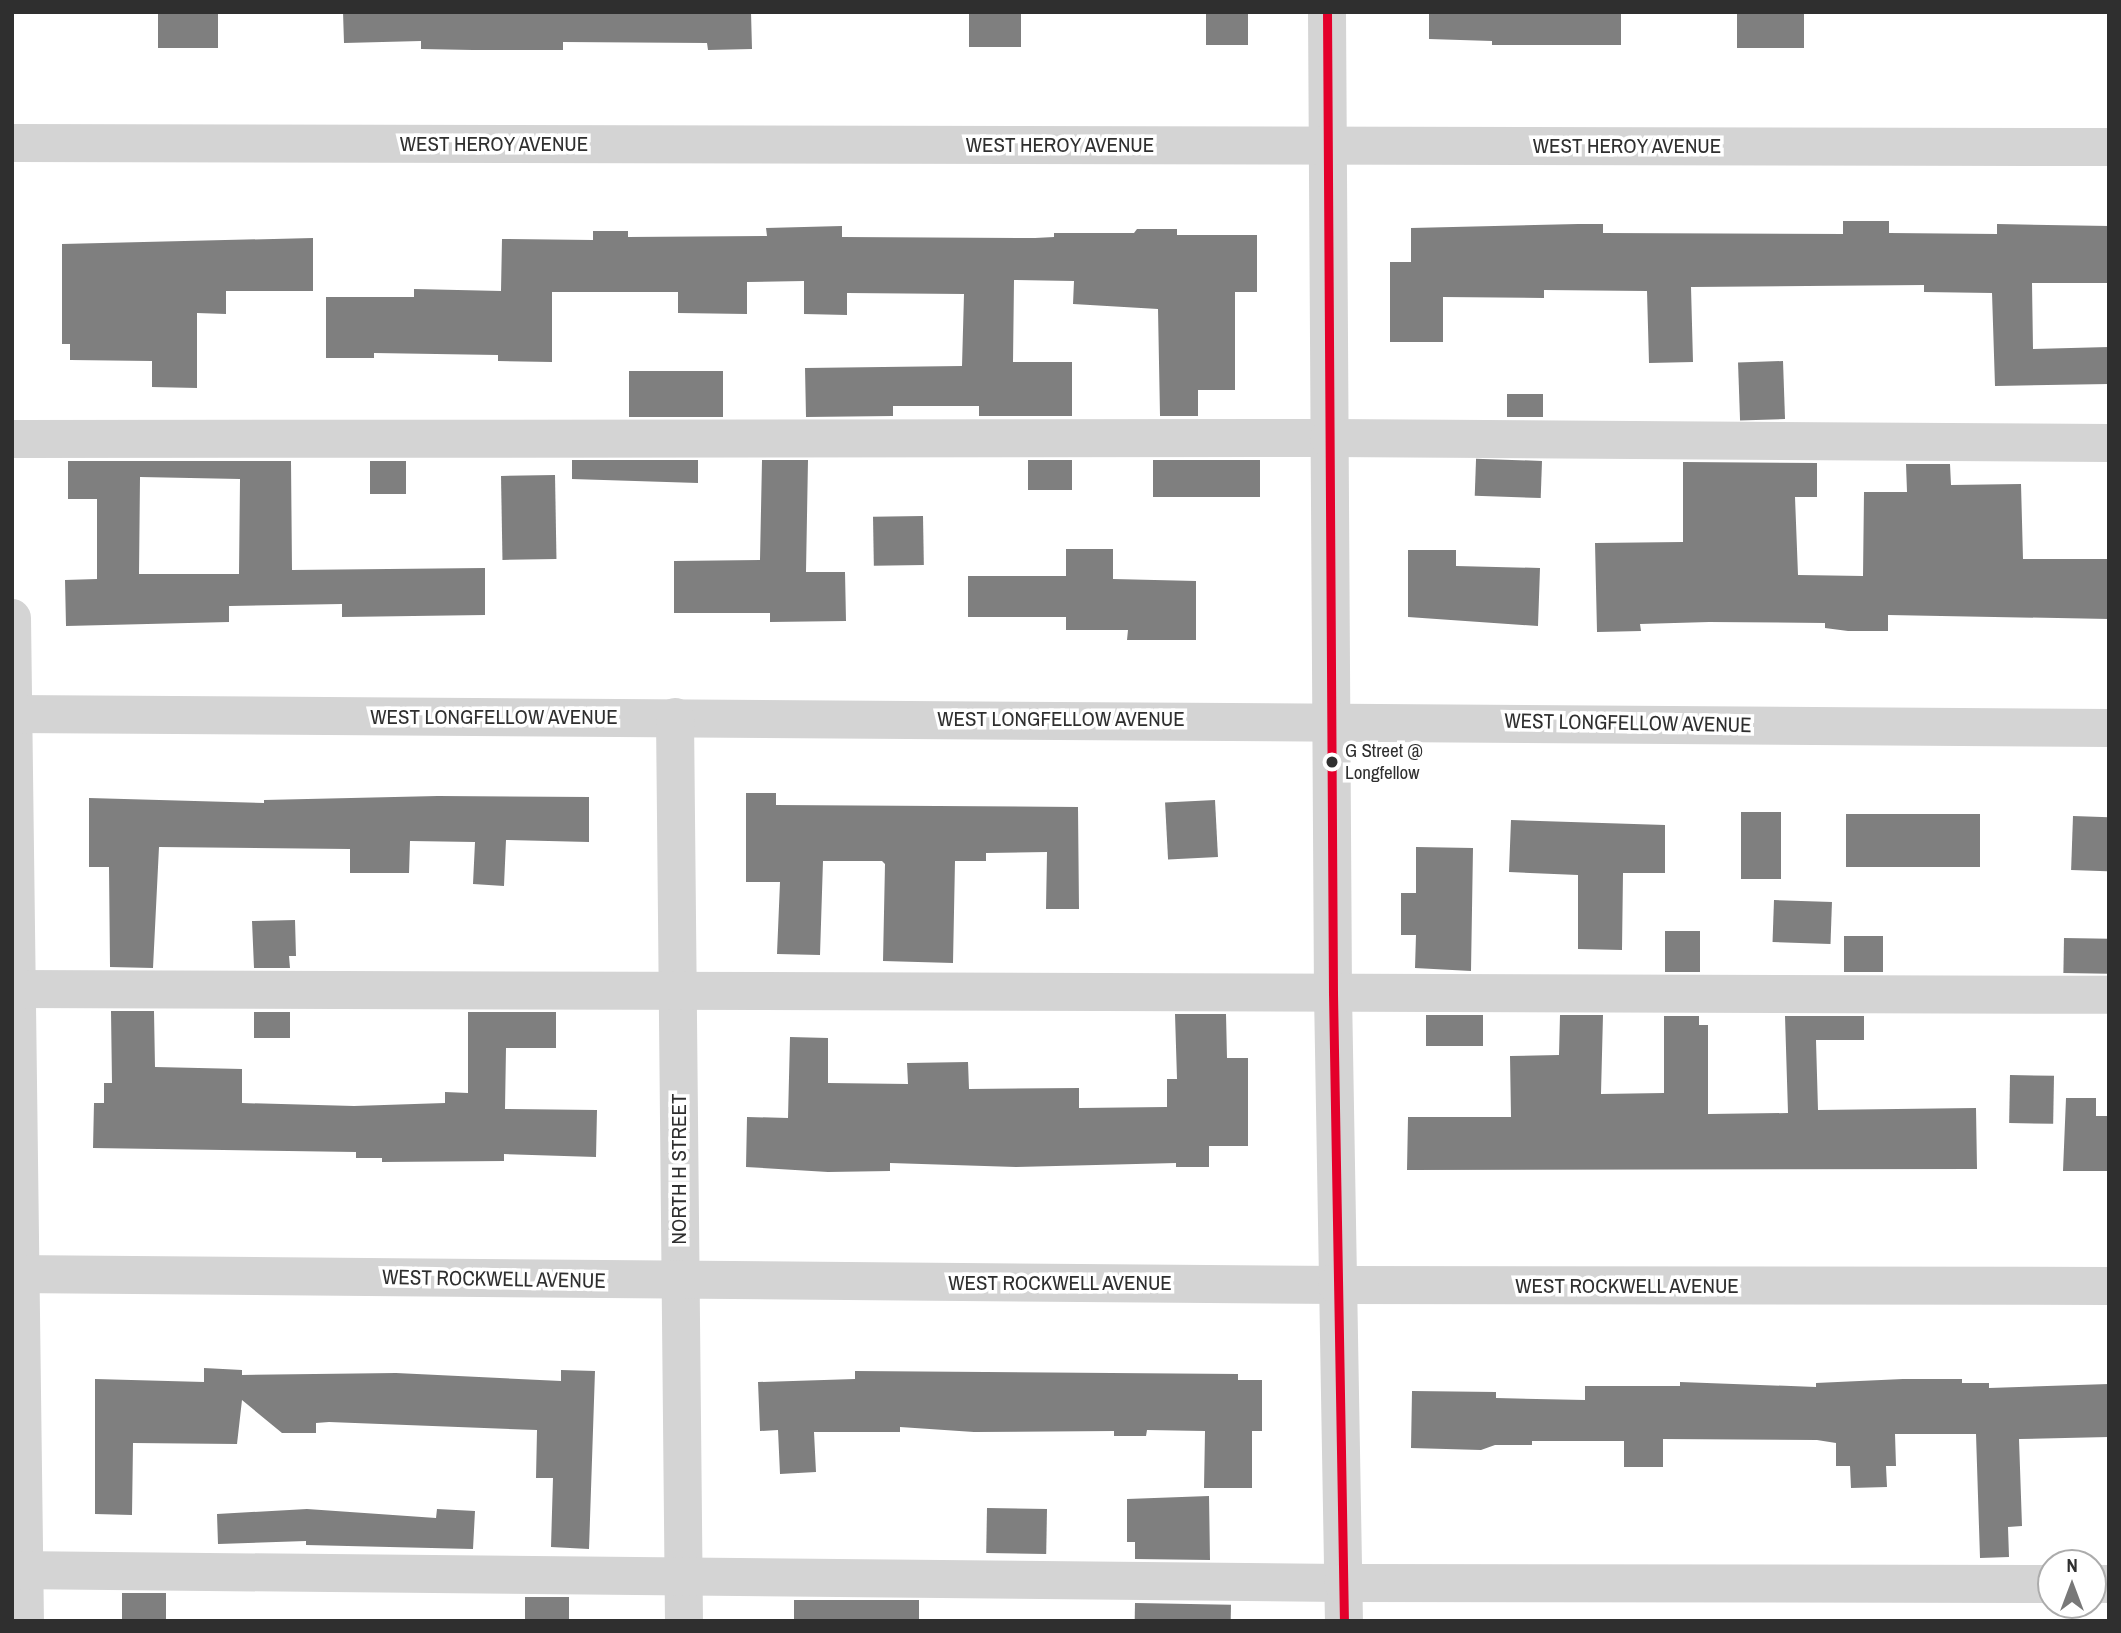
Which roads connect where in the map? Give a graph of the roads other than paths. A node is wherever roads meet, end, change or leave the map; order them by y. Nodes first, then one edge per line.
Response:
1 (1327, 12) edge
2 (12, 143) edge
3 (1327, 145) junction
4 (2109, 147) edge
5 (1329, 438) junction
6 (12, 439) edge
7 (2109, 443) edge
8 (12, 618) edge
9 (13, 714) edge
10 (675, 717) junction
11 (1332, 719) junction
12 (2109, 728) edge
13 (15, 989) edge
14 (678, 993) junction
15 (1333, 993) junction
16 (2109, 995) edge
17 (16, 1274) edge
18 (680, 1280) junction
19 (1337, 1286) junction
20 (2109, 1286) edge
21 (18, 1570) edge
22 (683, 1575) junction
23 (1343, 1583) junction
24 (2037, 1584) edge
25 (25, 1621) edge
26 (684, 1621) edge
27 (1343, 1621) edge

1 - 3 street
2 - 3 street, WEST HEROY AVENUE
3 - 4 street, WEST HEROY AVENUE
3 - 5 street
5 - 6 street
5 - 7 street
5 - 11 street
8 - 9 street
9 - 10 street, WEST LONGFELLOW AVENUE
9 - 13 street
10 - 11 street, WEST LONGFELLOW AVENUE
10 - 14 street, NORTH H STREET
11 - 12 street, WEST LONGFELLOW AVENUE
11 - 15 street
13 - 14 street
13 - 17 street
14 - 15 street
14 - 18 street, NORTH H STREET
15 - 16 street
15 - 19 street
17 - 18 street, WEST ROCKWELL AVENUE
17 - 21 street
18 - 19 street, WEST ROCKWELL AVENUE
18 - 22 street, NORTH H STREET
19 - 20 street, WEST ROCKWELL AVENUE
19 - 23 street
21 - 22 street
21 - 25 street
22 - 23 street
22 - 26 street, NORTH H STREET
23 - 24 street
23 - 27 street

